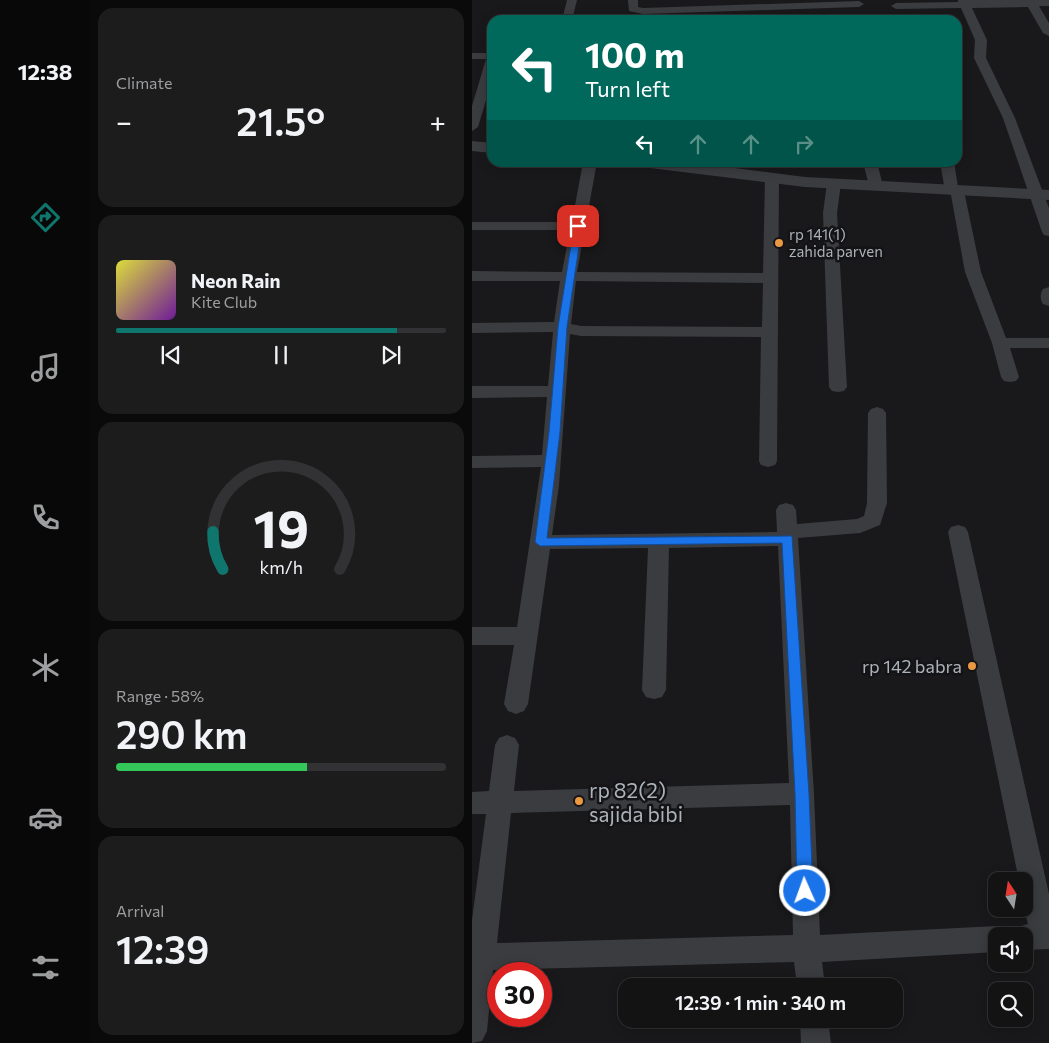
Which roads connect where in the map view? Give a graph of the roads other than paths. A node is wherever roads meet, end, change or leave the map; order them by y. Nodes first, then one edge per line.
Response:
1 (572, 0) edge
2 (633, 0) edge
3 (964, 2) edge
4 (1031, 2) edge
5 (895, 3) edge
6 (1048, 3) edge
7 (860, 4) dead end
8 (813, 6) junction
9 (701, 10) edge
10 (568, 15) edge
11 (815, 15) edge
12 (899, 15) edge
13 (1048, 32) edge
14 (472, 56) edge
15 (487, 58) edge
16 (487, 72) edge
17 (475, 106) edge
18 (472, 127) edge
19 (472, 146) edge
20 (487, 148) edge
21 (589, 167) edge
22 (683, 167) edge
23 (871, 167) edge
24 (948, 167) edge
25 (772, 178) junction
26 (834, 183) junction
27 (876, 186) junction
28 (954, 191) junction
29 (1043, 195) edge
30 (472, 226) edge
31 (578, 226) junction
32 (1048, 232) edge
33 (472, 276) edge
34 (569, 276) junction
35 (771, 278) junction
36 (1048, 292) edge
37 (1048, 301) edge
38 (562, 327) junction
39 (472, 328) edge
40 (770, 332) junction
41 (1000, 343) junction
42 (1048, 343) edge
43 (1010, 377) dead end
44 (838, 387) dead end
45 (558, 391) junction
46 (472, 392) edge
47 (877, 413) dead end
48 (551, 461) junction
49 (768, 461) dead end
50 (472, 462) edge
51 (787, 527) junction
52 (958, 532) dead end
53 (659, 540) junction
54 (540, 542) junction
55 (472, 636) edge
56 (526, 636) junction
57 (654, 690) dead end
58 (516, 704) dead end
59 (507, 745) dead end
60 (802, 794) junction
61 (501, 802) junction
62 (472, 803) edge
63 (1039, 937) edge
64 (988, 939) edge
65 (807, 949) junction
66 (477, 957) edge
67 (810, 978) edge
68 (815, 1028) edge
69 (472, 1032) edge
70 (816, 1043) edge

1 - 10 street
2 - 9 street
3 - 4 street
3 - 5 street
3 - 29 street
4 - 6 street
4 - 13 street
5 - 12 street
7 - 8 street
8 - 9 street
8 - 11 street
14 - 15 street
16 - 17 street
17 - 18 street
19 - 20 street
21 - 31 street
22 - 25 street
23 - 27 street
24 - 28 street
25 - 26 street
25 - 35 street
26 - 27 street
26 - 44 street
27 - 28 street
28 - 29 street
28 - 41 street
29 - 32 street
30 - 31 street
31 - 34 street
33 - 34 street
34 - 35 street
34 - 38 street
35 - 40 street
36 - 37 street
38 - 39 street
38 - 40 street
38 - 45 street
40 - 49 street
41 - 42 street
41 - 43 street
45 - 46 street
45 - 48 street
47 - 51 street
48 - 50 street
48 - 54 street
51 - 53 street
51 - 60 street
52 - 63 street
53 - 54 street
53 - 57 street
54 - 56 street
55 - 56 street
56 - 58 street
59 - 61 street
60 - 61 street
60 - 65 street
61 - 62 street
61 - 66 street
64 - 65 street
65 - 66 street
65 - 67 street
66 - 69 street
68 - 70 street

